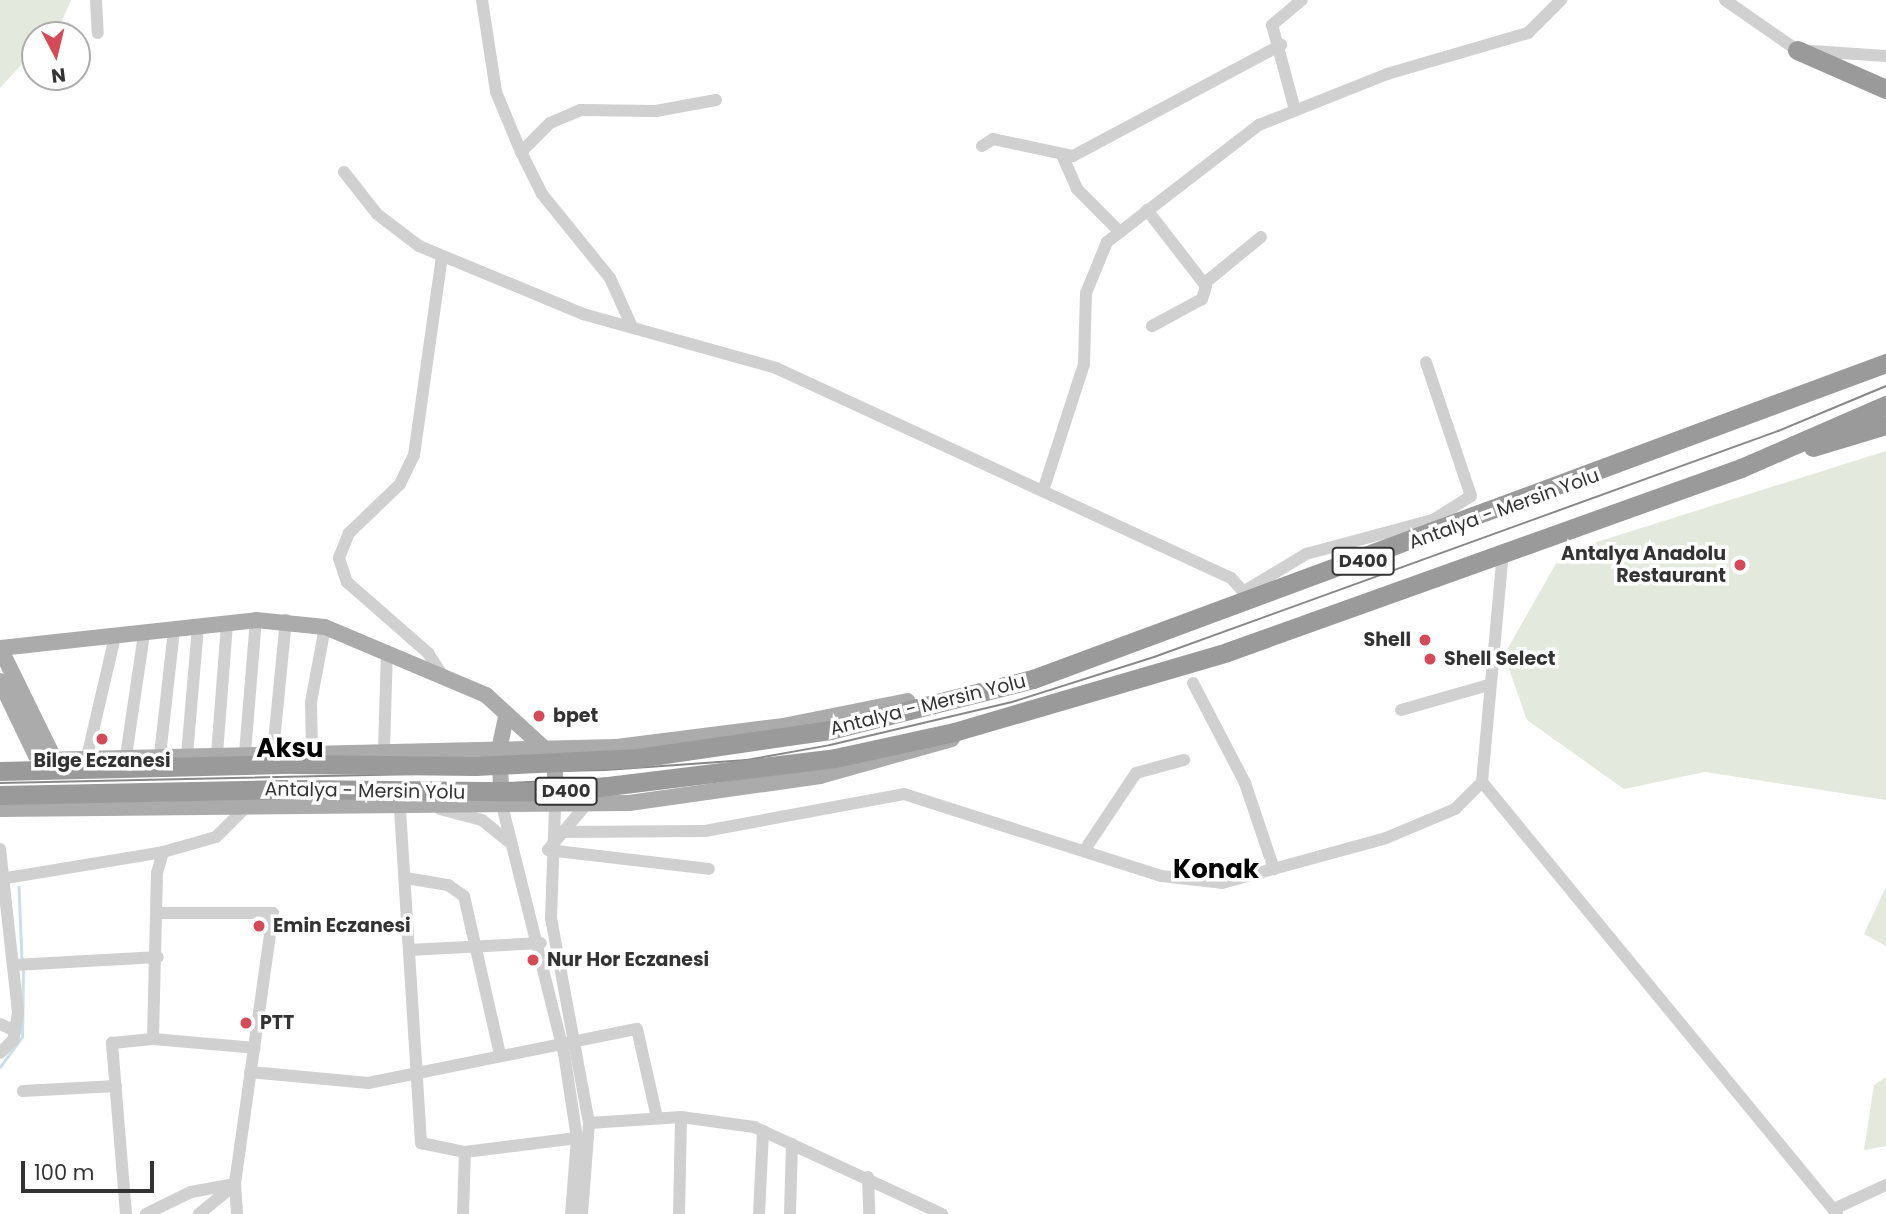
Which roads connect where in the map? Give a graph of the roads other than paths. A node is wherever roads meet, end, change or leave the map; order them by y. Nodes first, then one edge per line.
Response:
1 (96, 0) edge
2 (482, 0) edge
3 (1302, 0) edge
4 (1561, 0) edge
5 (1725, 0) edge
6 (97, 33) dead end
7 (1281, 45) junction
8 (1886, 47) edge
9 (1797, 50) junction
10 (1831, 53) junction
11 (1886, 56) edge
12 (1886, 89) edge
13 (716, 100) dead end
14 (1295, 110) junction
15 (982, 146) dead end
16 (521, 152) junction
17 (1062, 155) junction
18 (344, 172) dead end
19 (1147, 210) junction
20 (1120, 232) junction
21 (1261, 237) dead end
22 (442, 256) junction
23 (1206, 282) junction
24 (1152, 326) dead end
25 (632, 327) junction
26 (1886, 350) edge
27 (1426, 362) dead end
28 (1886, 363) edge
29 (1802, 399) junction
30 (1886, 405) edge
31 (1886, 425) edge
32 (1741, 468) junction
33 (1043, 491) junction
34 (1503, 549) junction
35 (1247, 596) junction
36 (256, 620) junction
37 (286, 620) junction
38 (227, 623) junction
39 (325, 626) junction
40 (198, 627) junction
41 (174, 630) junction
42 (144, 634) junction
43 (116, 637) junction
44 (0, 648) edge
45 (387, 650) junction
46 (1104, 654) junction
47 (444, 678) junction
48 (0, 681) edge
49 (1193, 683) dead end
50 (1489, 685) junction
51 (1401, 710) dead end
52 (1014, 715) junction
53 (506, 716) junction
54 (384, 750) junction
55 (499, 750) junction
56 (546, 750) junction
57 (312, 751) junction
58 (273, 752) junction
59 (245, 753) junction
60 (217, 754) junction
61 (160, 755) junction
62 (187, 755) junction
63 (126, 756) junction
64 (87, 757) junction
65 (46, 759) junction
66 (1184, 760) dead end
67 (2, 771) edge
68 (1482, 782) junction
69 (0, 796) edge
70 (585, 806) junction
71 (555, 808) junction
72 (0, 809) edge
73 (244, 809) junction
74 (400, 809) junction
75 (439, 809) junction
76 (503, 809) junction
77 (559, 832) junction
78 (512, 845) junction
79 (1086, 848) junction
80 (0, 849) edge
81 (548, 850) junction
82 (163, 852) junction
83 (709, 869) dead end
84 (1274, 869) junction
85 (405, 878) junction
86 (3, 879) edge
87 (158, 913) junction
88 (541, 943) junction
89 (477, 947) junction
90 (409, 950) junction
91 (158, 957) junction
92 (21, 965) junction
93 (0, 1024) edge
94 (16, 1031) junction
95 (153, 1039) junction
96 (575, 1040) junction
97 (562, 1042) junction
98 (255, 1048) junction
99 (0, 1053) edge
100 (500, 1055) junction
101 (250, 1072) junction
102 (415, 1077) junction
103 (116, 1086) junction
104 (23, 1091) dead end
105 (681, 1116) junction
106 (657, 1118) junction
107 (589, 1124) junction
108 (764, 1131) junction
109 (577, 1138) junction
110 (792, 1144) junction
111 (465, 1152) junction
112 (868, 1177) junction
113 (235, 1184) junction
114 (1886, 1185) edge
115 (1836, 1211) edge
116 (126, 1214) edge
117 (146, 1214) edge
118 (199, 1214) edge
119 (237, 1214) edge
120 (463, 1214) edge
121 (571, 1214) edge
122 (582, 1214) edge
123 (678, 1214) edge
124 (759, 1214) edge
125 (790, 1214) edge
126 (869, 1214) edge
127 (942, 1214) edge

1 - 6 street
2 - 16 street
3 - 7 street
4 - 14 street
5 - 9 street
7 - 14 street
7 - 17 street
8 - 10 street
9 - 10 street
9 - 12 highway
10 - 11 street
13 - 16 street
14 - 19 street
15 - 17 street
16 - 25 street
17 - 20 street
18 - 22 street
19 - 20 street
19 - 23 street
20 - 33 street
21 - 23 street
22 - 25 street
22 - 47 street
23 - 24 street
25 - 33 street
26 - 29 highway
27 - 35 street
28 - 29 highway, Antalya - Mersin Yolu / D400
29 - 35 highway, Antalya - Mersin Yolu / D400
30 - 32 highway, Antalya - Mersin Yolu / D400
31 - 32 highway
32 - 34 highway, Antalya - Mersin Yolu / D400
33 - 35 street
34 - 50 street
34 - 52 highway, Antalya - Mersin Yolu / D400
35 - 46 highway, Antalya - Mersin Yolu / D400
36 - 37 main road
36 - 38 main road
36 - 59 street
37 - 39 main road
37 - 58 street
38 - 40 main road
38 - 60 street
39 - 45 main road
39 - 57 street
40 - 41 main road
40 - 62 street
41 - 42 main road
41 - 61 street
42 - 43 main road
42 - 63 street
43 - 44 main road
43 - 64 street
44 - 65 main road
45 - 47 main road
45 - 54 street
46 - 56 main road
46 - 67 highway, Antalya - Mersin Yolu / D400, bridge
47 - 53 main road
48 - 65 main road
49 - 84 street
50 - 51 street
50 - 68 street
52 - 69 highway, Antalya - Mersin Yolu / D400, bridge
52 - 70 main road
53 - 55 main road
53 - 56 main road
54 - 55 main road
54 - 57 main road
55 - 56 main road
55 - 76 main road
56 - 71 main road
57 - 58 main road
58 - 59 main road
59 - 60 main road
60 - 62 main road
61 - 62 main road
61 - 63 main road
63 - 64 main road
64 - 65 main road
65 - 67 highway
66 - 79 street
68 - 84 street
68 - 115 street
70 - 71 main road
70 - 77 street
71 - 76 main road
71 - 81 street
72 - 73 main road
73 - 74 main road
73 - 82 street
74 - 75 main road
74 - 85 street
75 - 76 main road
75 - 78 street
76 - 78 street
77 - 79 street
77 - 81 street
78 - 88 street
79 - 84 street
80 - 86 street
81 - 83 street
81 - 96 street
82 - 86 street
82 - 87 street
85 - 89 street
85 - 90 street
86 - 92 street
87 - 91 street
87 - 98 street
88 - 89 street
88 - 97 street
89 - 90 street
89 - 100 street
90 - 102 street
91 - 92 street
91 - 95 street
92 - 94 street
93 - 94 street
94 - 99 street
95 - 98 street
95 - 103 street
96 - 97 street
96 - 106 street
96 - 107 street
97 - 100 street
97 - 109 street
98 - 101 street
100 - 102 street
101 - 102 street
101 - 113 street
102 - 111 street
103 - 104 street
103 - 116 street
105 - 106 street
105 - 108 street
105 - 123 street
106 - 107 street
107 - 122 street
108 - 110 street
108 - 124 street
109 - 111 street
109 - 121 street
110 - 112 street
110 - 125 street
111 - 120 street
112 - 126 street
112 - 127 street
113 - 117 street
113 - 118 street
113 - 119 street
114 - 115 street

